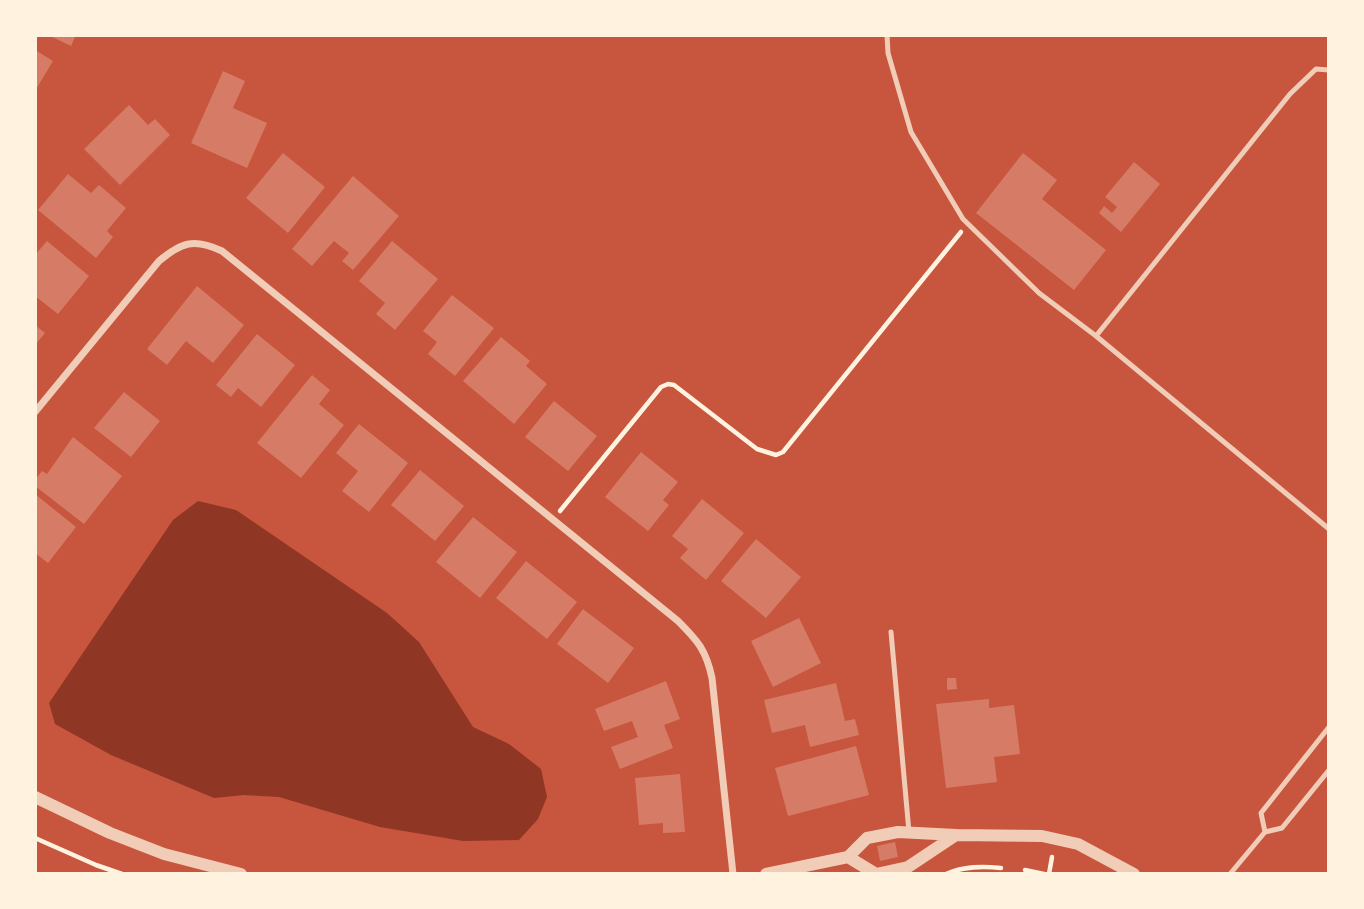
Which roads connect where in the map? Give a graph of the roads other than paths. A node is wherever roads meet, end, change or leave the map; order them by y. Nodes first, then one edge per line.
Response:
1 (887, 35) edge
2 (1329, 70) edge
3 (1096, 336) junction
4 (35, 412) edge
5 (1329, 529) edge
6 (891, 632) dead end
7 (1329, 727) edge
8 (1329, 770) edge
9 (35, 797) edge
10 (1265, 831) junction
11 (909, 832) junction
12 (956, 835) junction
13 (848, 857) junction
14 (241, 874) edge
15 (733, 874) edge
16 (766, 874) edge
17 (1134, 874) edge
18 (1230, 874) edge

1 - 3 lane
2 - 3 lane
3 - 5 lane
4 - 15 street
6 - 11 lane
7 - 10 lane
8 - 10 lane
9 - 14 street
10 - 18 lane
11 - 12 street
11 - 13 street
12 - 13 street
12 - 17 street
13 - 16 street

